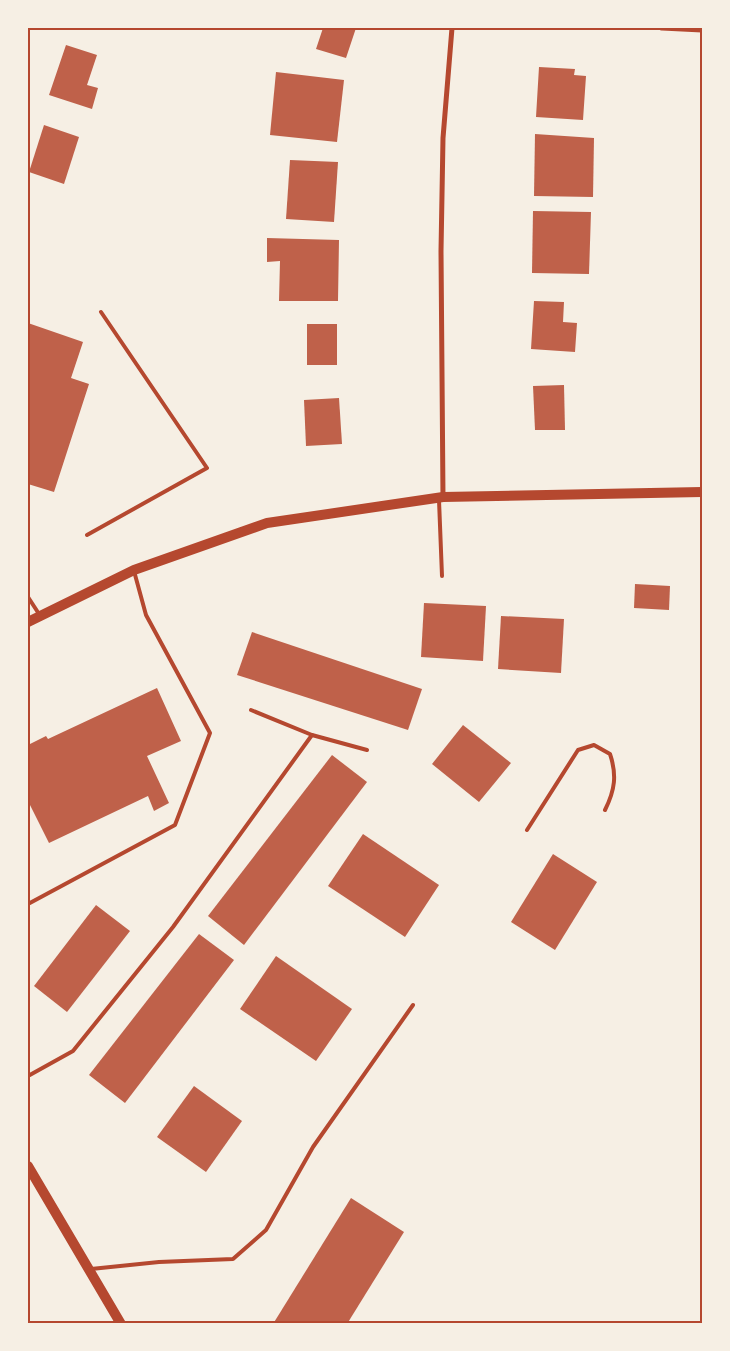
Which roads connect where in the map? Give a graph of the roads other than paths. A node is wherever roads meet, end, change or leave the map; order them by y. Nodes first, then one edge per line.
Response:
1 (452, 28) edge
2 (662, 28) edge
3 (702, 30) edge
4 (101, 312) dead end
5 (702, 492) edge
6 (441, 497) junction
7 (87, 535) dead end
8 (134, 570) junction
9 (442, 576) dead end
10 (28, 596) edge
11 (40, 616) junction
12 (28, 622) edge
13 (250, 710) dead end
14 (312, 735) junction
15 (368, 750) dead end
16 (605, 810) dead end
17 (528, 830) dead end
18 (28, 904) edge
19 (413, 1005) dead end
20 (28, 1076) edge
21 (28, 1166) edge
22 (88, 1269) junction
23 (120, 1324) edge

1 - 6 street
2 - 3 street
4 - 7 lane
5 - 6 main road
6 - 8 main road
6 - 9 lane
8 - 11 main road
8 - 18 lane
10 - 11 lane
11 - 12 main road
13 - 14 lane
14 - 15 lane
14 - 20 lane
16 - 17 lane
19 - 22 lane
21 - 22 main road
22 - 23 main road

